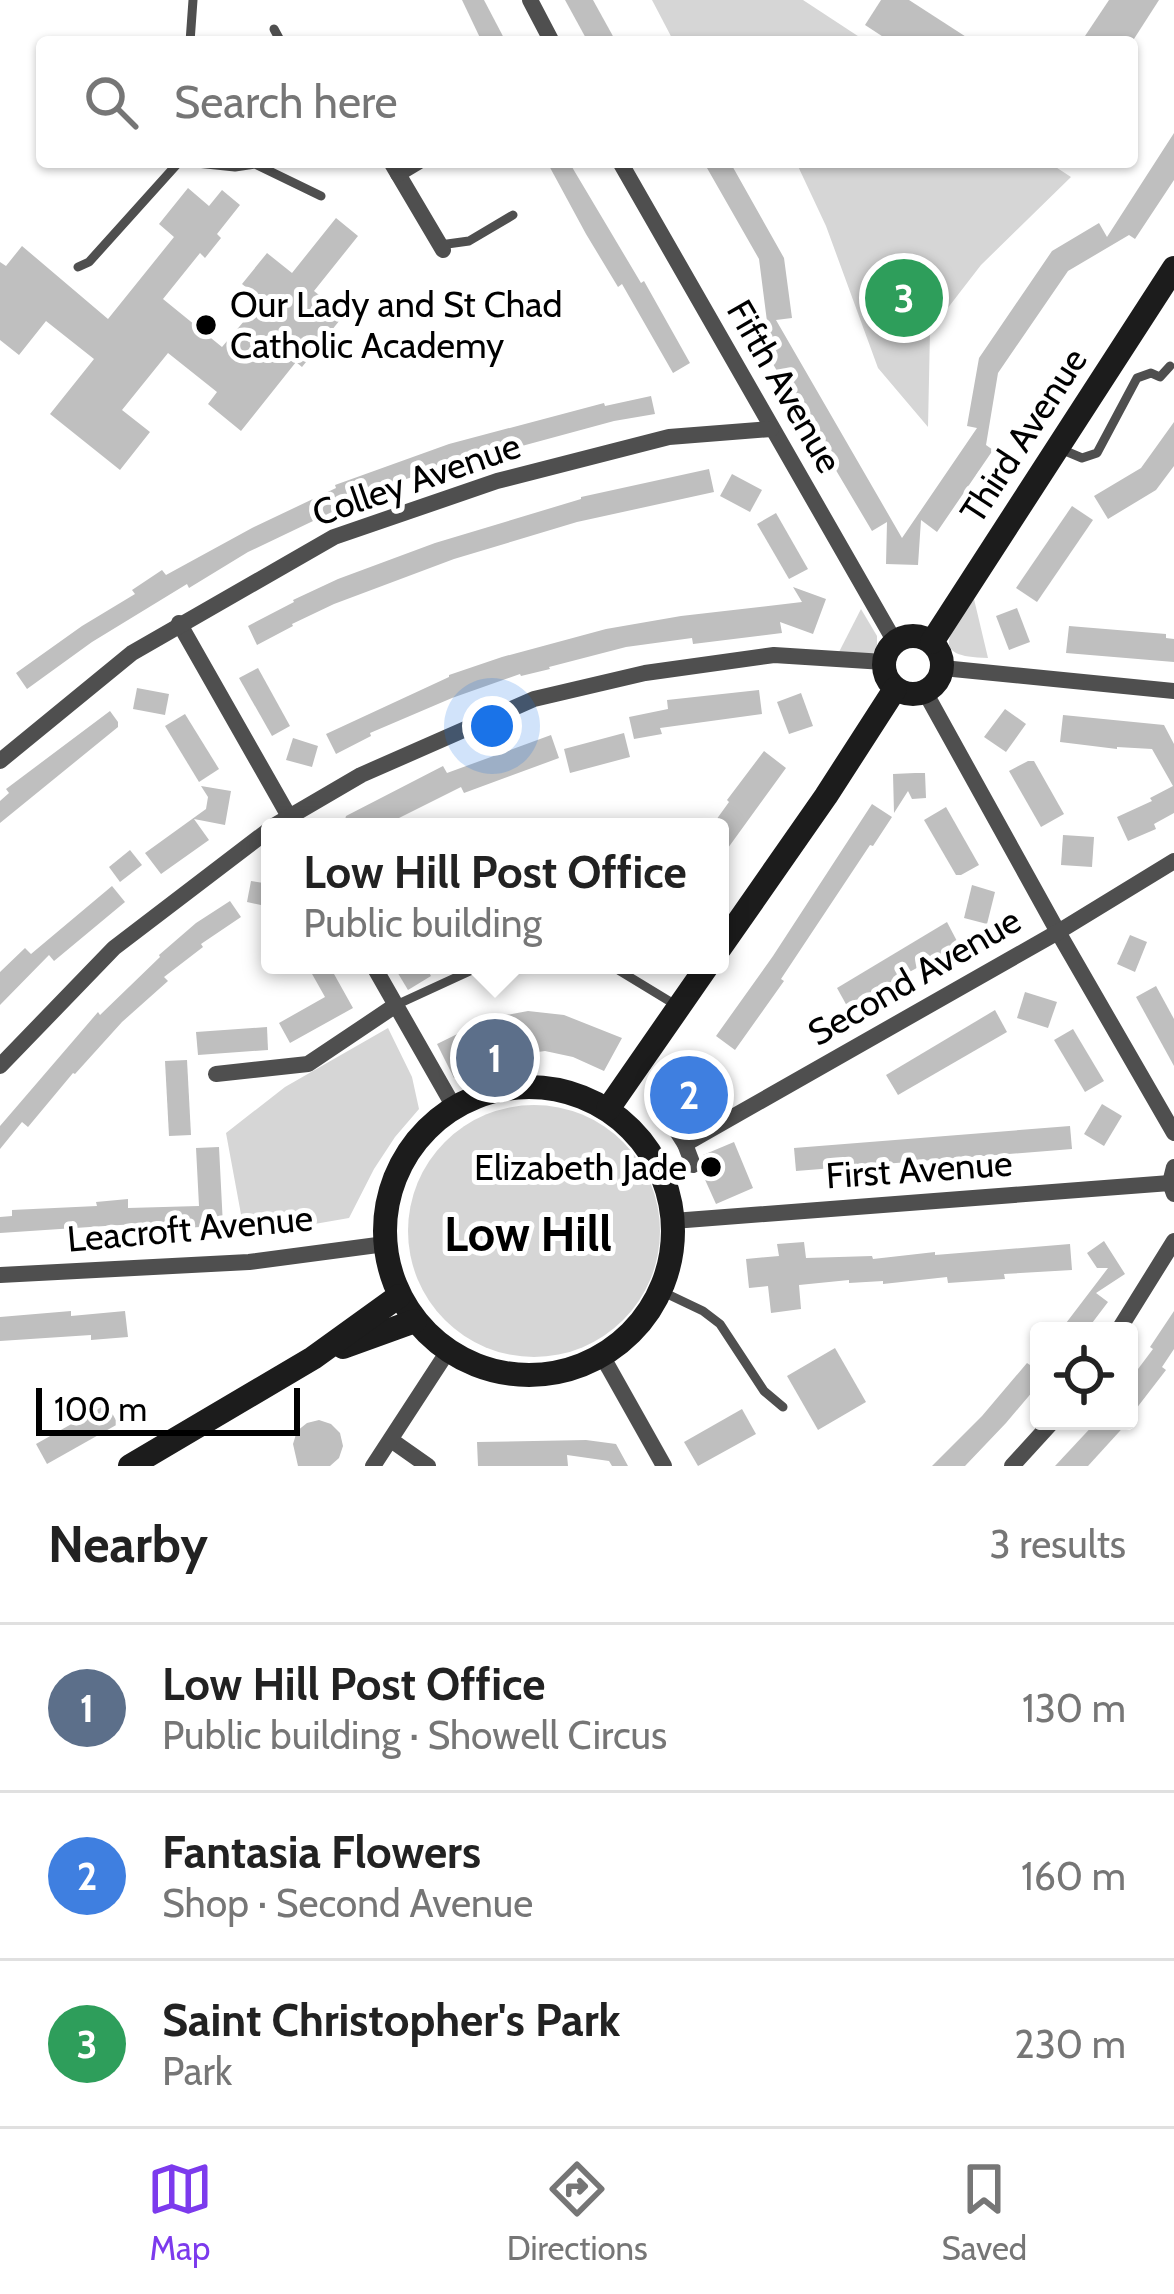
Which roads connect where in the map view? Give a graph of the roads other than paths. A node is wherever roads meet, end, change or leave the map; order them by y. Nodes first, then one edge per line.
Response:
1 (193, 0) edge
2 (530, 0) edge
3 (274, 29) dead end
4 (190, 36) edge
5 (278, 36) edge
6 (549, 36) edge
7 (177, 168) edge
8 (263, 168) edge
9 (394, 168) edge
10 (623, 168) edge
11 (322, 196) dead end
12 (513, 215) dead end
13 (441, 248) joint
14 (78, 267) dead end
15 (1174, 268) edge
16 (1170, 366) dead end
17 (771, 429) junction
18 (1058, 448) junction
19 (179, 623) junction
20 (932, 642) junction
21 (889, 652) junction
22 (943, 668) junction
23 (896, 688) junction
24 (1174, 691) edge
25 (925, 692) junction
26 (0, 761) edge
27 (290, 818) edge
28 (296, 818) edge
29 (261, 836) edge
30 (1174, 861) edge
31 (1058, 932) junction
32 (729, 934) edge
33 (378, 974) edge
34 (463, 974) edge
35 (625, 974) edge
36 (702, 974) edge
37 (396, 1005) junction
38 (679, 1006) junction
39 (0, 1066) edge
40 (216, 1074) dead end
41 (454, 1107) junction
42 (608, 1109) junction
43 (671, 1122) dead end
44 (1174, 1132) edge
45 (685, 1144) junction
46 (693, 1166) dead end
47 (1173, 1181) edge
48 (674, 1221) junction
49 (1174, 1240) edge
50 (385, 1244) junction
51 (0, 1275) edge
52 (662, 1291) junction
53 (399, 1296) junction
54 (416, 1321) junction
55 (1124, 1322) edge
56 (448, 1351) junction
57 (601, 1354) junction
58 (313, 1358) junction
59 (783, 1407) dead end
60 (1045, 1430) edge
61 (391, 1440) junction
62 (130, 1466) edge
63 (374, 1466) edge
64 (428, 1466) edge
65 (664, 1466) edge
66 (1012, 1466) edge

1 - 4 lane
2 - 6 street
3 - 5 lane
7 - 14 lane
8 - 11 lane
9 - 13 street
10 - 17 street, Fifth Avenue
12 - 13 lane
15 - 18 street, Third Avenue
16 - 18 lane
17 - 19 street, Colley Avenue
17 - 21 street, Fifth Avenue
18 - 20 street, Third Avenue
19 - 26 street, Colley Avenue
19 - 27 street
20 - 21 street
20 - 22 street
21 - 23 street
21 - 28 street
22 - 24 street
22 - 25 street
23 - 25 street
23 - 32 street
25 - 31 street
29 - 39 street
30 - 31 street, Second Avenue
31 - 44 street
31 - 45 street, Second Avenue
33 - 37 street
34 - 37 lane
35 - 38 lane
36 - 38 street
37 - 40 street
37 - 41 street
38 - 42 street
41 - 42 street
41 - 50 street
42 - 48 street
43 - 45 street
45 - 46 street
47 - 48 street, First Avenue
48 - 52 street
49 - 55 street
50 - 51 street, Leacroft Avenue
50 - 53 street
52 - 57 street
52 - 59 lane
53 - 54 street
53 - 58 street
54 - 56 street
54 - 58 street
56 - 57 street
56 - 61 street
57 - 65 street
58 - 62 street
60 - 66 street
61 - 63 street
61 - 64 street

